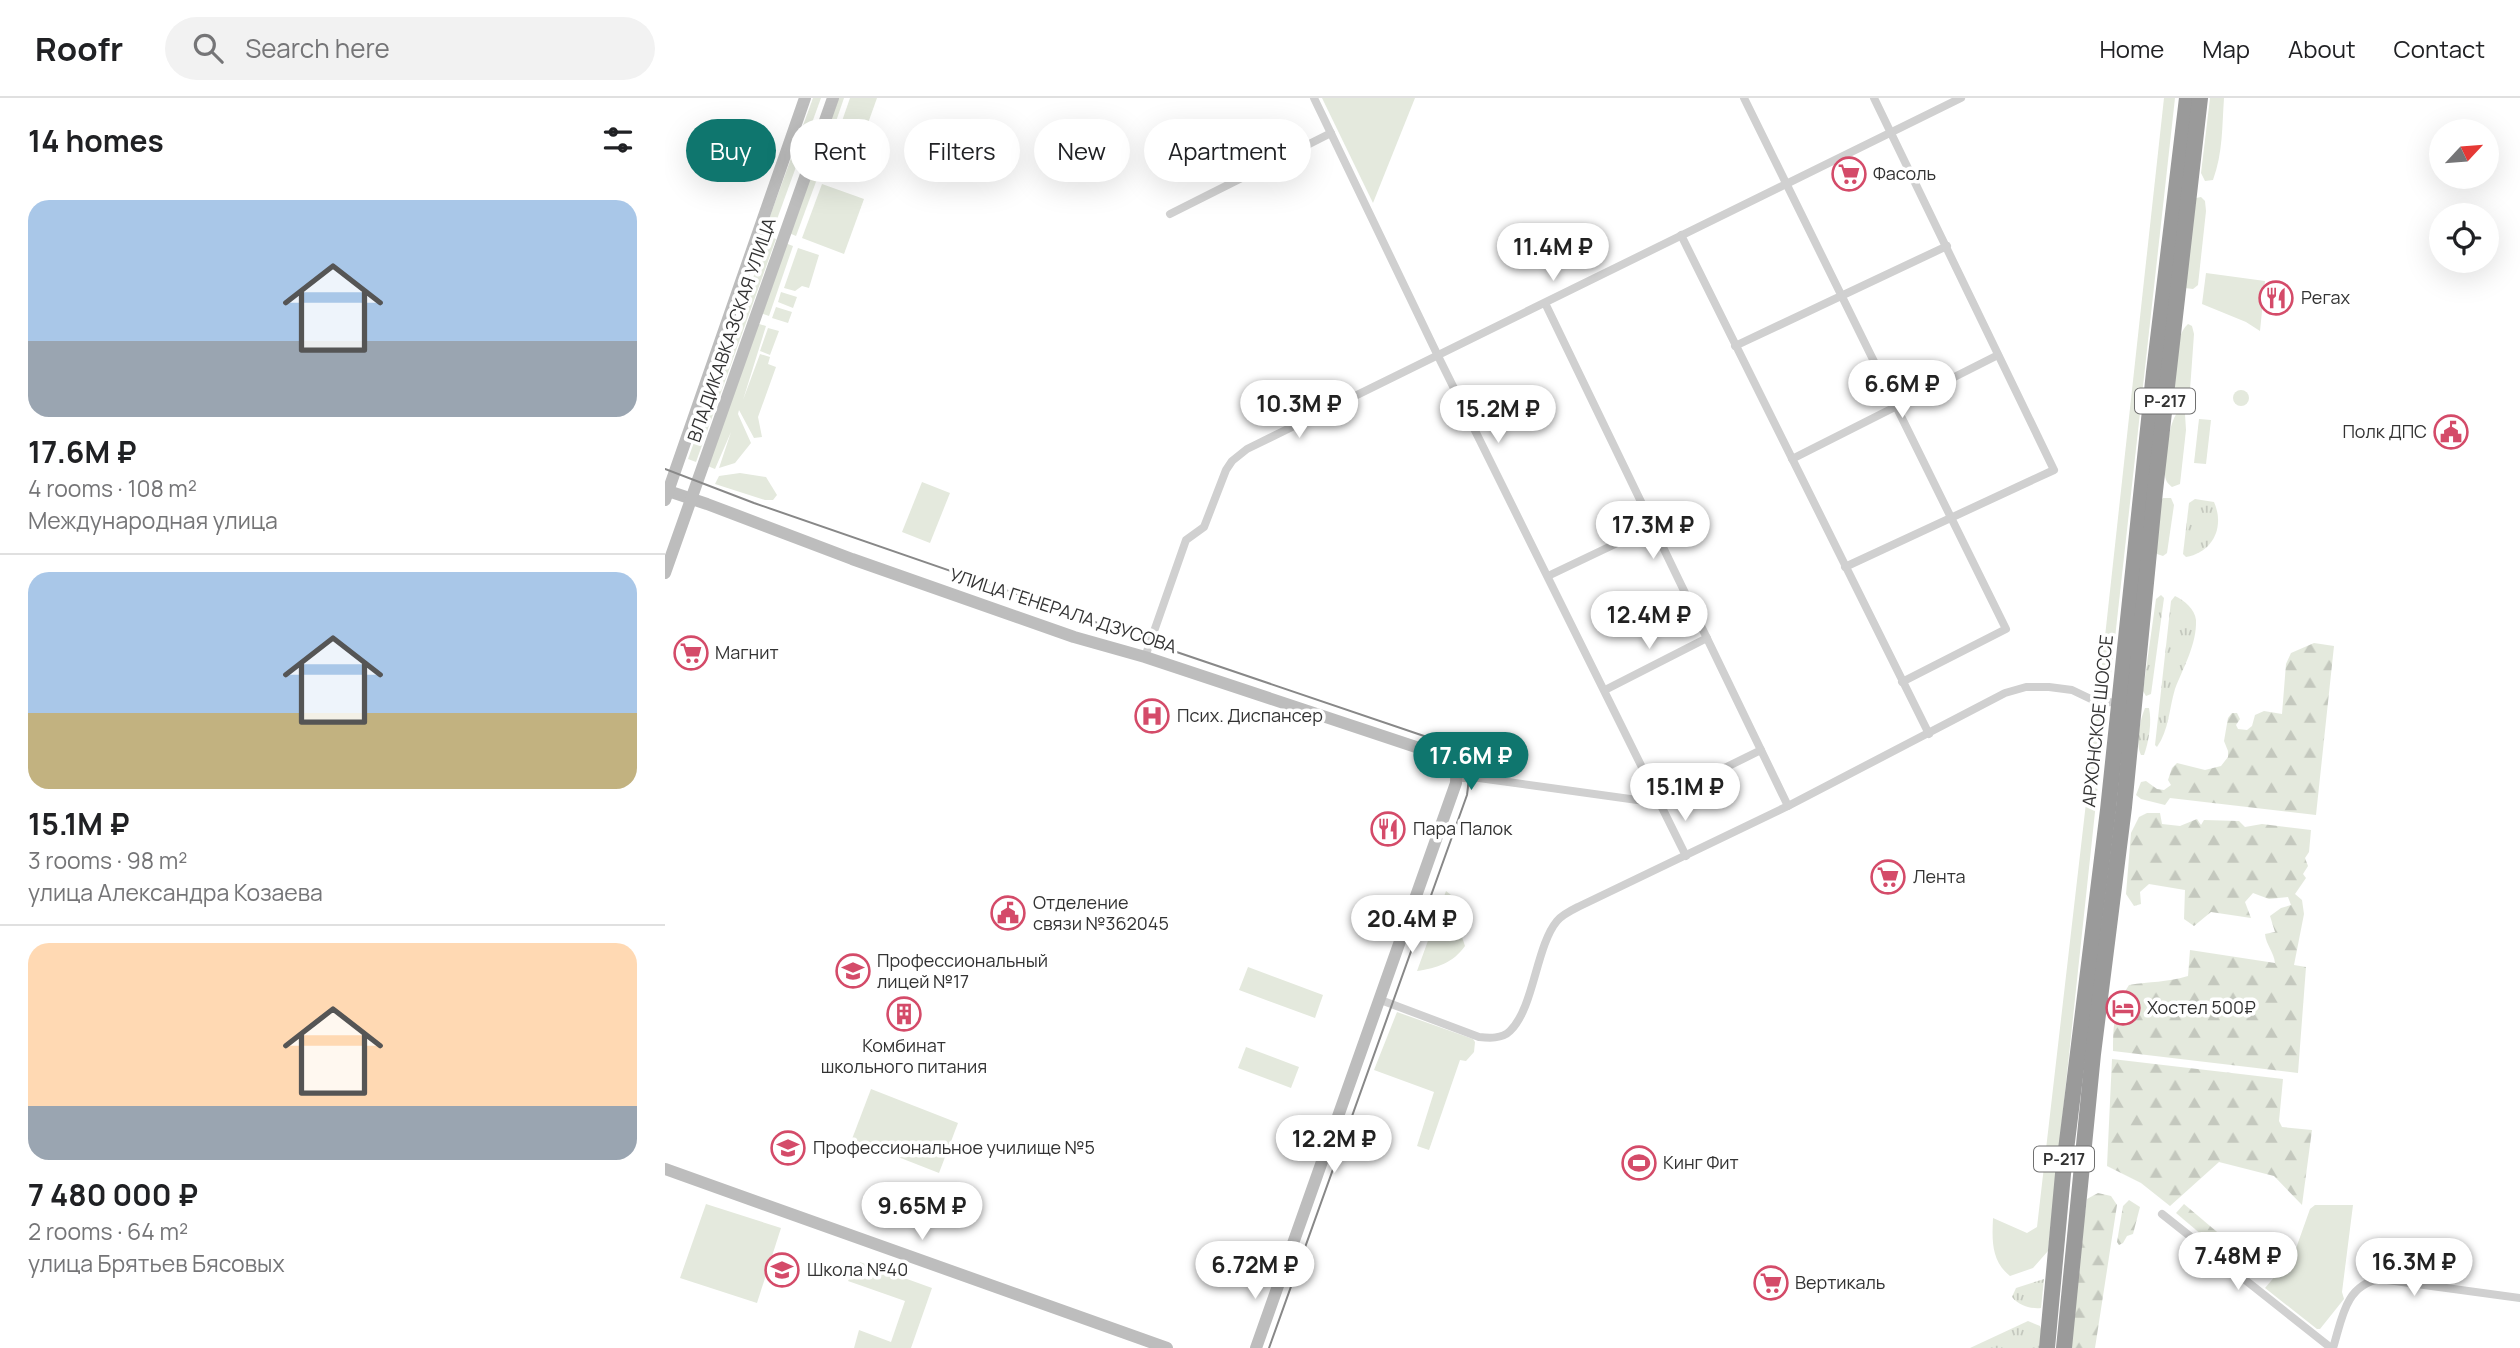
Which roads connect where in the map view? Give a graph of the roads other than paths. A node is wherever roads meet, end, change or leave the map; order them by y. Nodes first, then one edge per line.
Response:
1 (805, 98) edge
2 (833, 98) edge
3 (1314, 98) edge
4 (1744, 98) edge
5 (1874, 98) edge
6 (1961, 98) edge
7 (2187, 98) edge
8 (2200, 98) edge
9 (1891, 132) junction
10 (1331, 133) junction
11 (1787, 184) junction
12 (1170, 214) dead end
13 (1681, 235) junction
14 (1947, 246) junction
15 (1842, 295) junction
16 (1545, 303) junction
17 (1735, 346) junction
18 (1998, 355) junction
19 (1438, 356) junction
20 (1896, 407) junction
21 (1792, 458) junction
22 (666, 493) edge
23 (691, 498) junction
24 (1953, 519) junction
25 (1653, 526) junction
26 (1845, 567) junction
27 (665, 573) edge
28 (1548, 576) junction
29 (1707, 638) junction
30 (1145, 657) junction
31 (1902, 682) junction
32 (1605, 690) junction
33 (2126, 704) junction
34 (1929, 734) junction
35 (1761, 750) junction
36 (1456, 778) junction
37 (1659, 803) junction
38 (1788, 806) junction
39 (1685, 856) junction
40 (1378, 999) junction
41 (665, 1169) edge
42 (2162, 1214) dead end
43 (2520, 1298) edge
44 (1167, 1348) edge
45 (1256, 1348) edge
46 (2047, 1348) edge
47 (2064, 1348) edge
48 (2332, 1348) edge

1 - 22 street, ВЛАДИКАВКАЗСКАЯ УЛИЦА
2 - 23 street, ВЛАДИКАВКАЗСКАЯ УЛИЦА
3 - 10 street
4 - 11 street
5 - 9 street
6 - 9 street
7 - 33 highway, АРХОНСКОЕ ШОССЕ / Р-217
8 - 33 highway, АРХОНСКОЕ ШОССЕ / Р-217
9 - 11 street
9 - 14 street
10 - 12 street
10 - 19 street
11 - 13 street
11 - 15 street
13 - 16 street
13 - 17 street
14 - 15 street
14 - 18 street
15 - 17 street
15 - 20 street
16 - 19 street
16 - 25 street
17 - 21 street
18 - 20 street
18 - 24 street
19 - 28 street
19 - 30 street
20 - 21 street
20 - 24 street
21 - 26 street
22 - 23 street, УЛИЦА ГЕНЕРАЛА ДЗУСОВА
23 - 27 street, ВЛАДИКАВКАЗСКАЯ УЛИЦА
23 - 30 street, УЛИЦА ГЕНЕРАЛА ДЗУСОВА
24 - 26 street
24 - 31 street
25 - 28 street
25 - 29 street
26 - 31 street
28 - 32 street
29 - 32 street
29 - 35 street
30 - 36 street, УЛИЦА ГЕНЕРАЛА ДЗУСОВА
31 - 34 street
32 - 37 street
33 - 34 street
33 - 46 highway, АРХОНСКОЕ ШОССЕ / Р-217
33 - 47 highway, АРХОНСКОЕ ШОССЕ / Р-217
34 - 38 street
35 - 37 street
35 - 38 street
36 - 37 street
36 - 40 street
37 - 39 street
38 - 39 street
39 - 40 street
40 - 45 street
41 - 44 street
42 - 48 street
43 - 48 street

